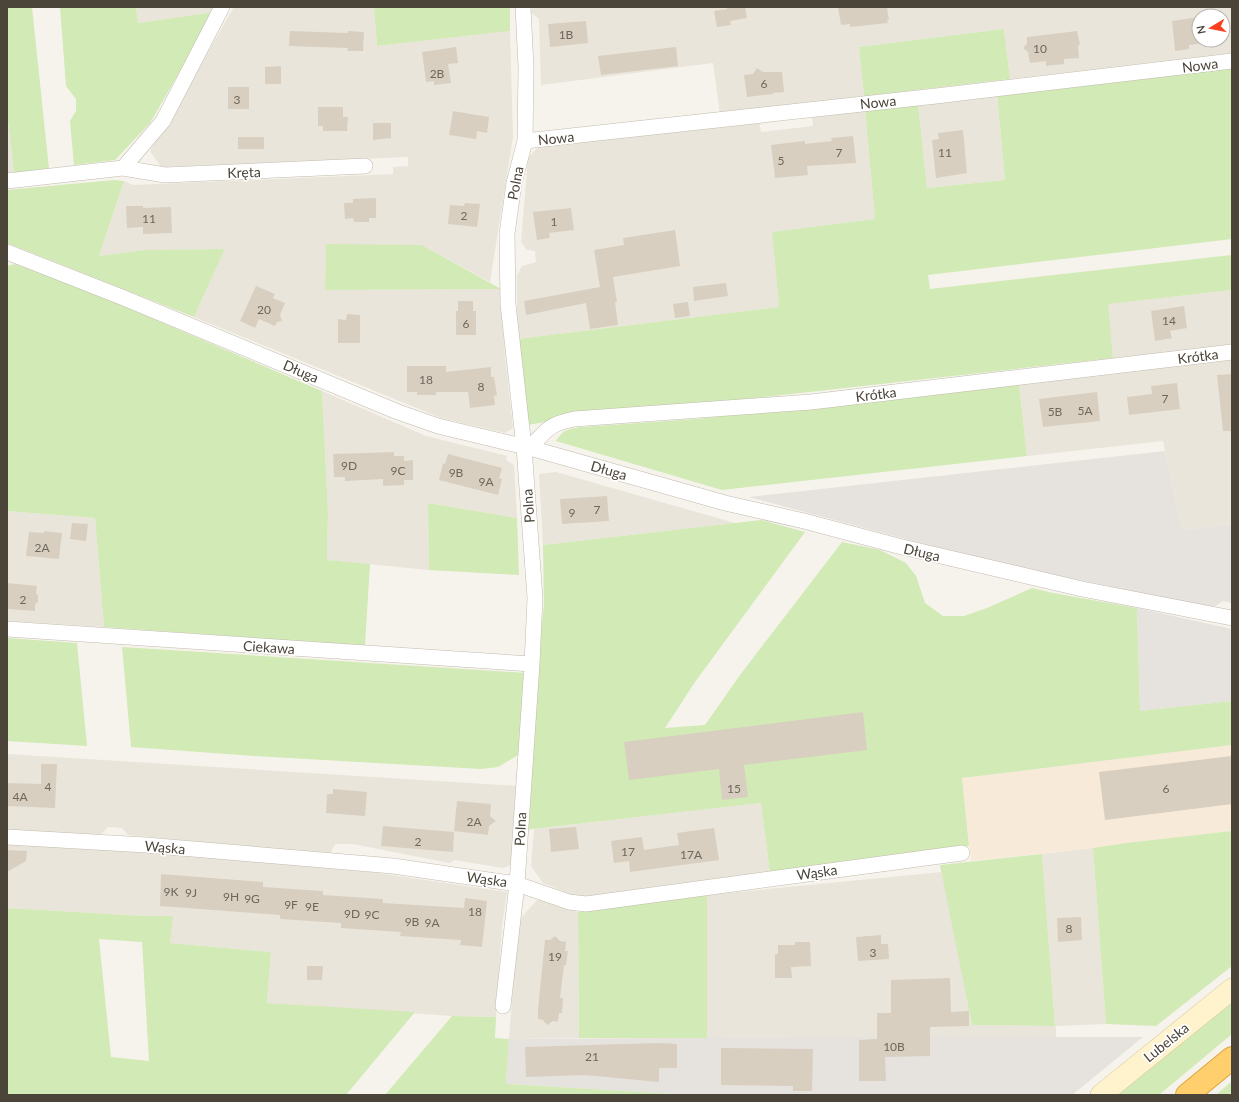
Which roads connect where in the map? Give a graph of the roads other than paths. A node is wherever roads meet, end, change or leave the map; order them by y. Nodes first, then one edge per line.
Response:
1 (222, 7) edge
2 (523, 7) edge
3 (1232, 61) edge
4 (525, 141) junction
5 (365, 166) dead end
6 (123, 168) junction
7 (7, 181) edge
8 (7, 252) edge
9 (1232, 352) edge
10 (527, 447) junction
11 (1232, 618) edge
12 (7, 629) edge
13 (532, 664) junction
14 (7, 837) edge
15 (962, 852) dead end
16 (517, 884) junction
17 (1232, 989) edge
18 (503, 1006) dead end
19 (1232, 1058) edge
20 (1101, 1095) edge
21 (1187, 1095) edge

1 - 6 street
2 - 4 street, Polna
3 - 4 street, Nowa
4 - 10 street, Polna
5 - 6 street, Kręta
6 - 7 street, Kręta
8 - 10 street, Długa
9 - 10 street, Krótka
10 - 11 street, Długa
10 - 13 street, Polna
12 - 13 street, Ciekawa
13 - 16 street, Polna
14 - 16 street, Wąska
15 - 16 street, Wąska
16 - 18 street, Polna
17 - 20 street, Lubelska
19 - 21 highway

